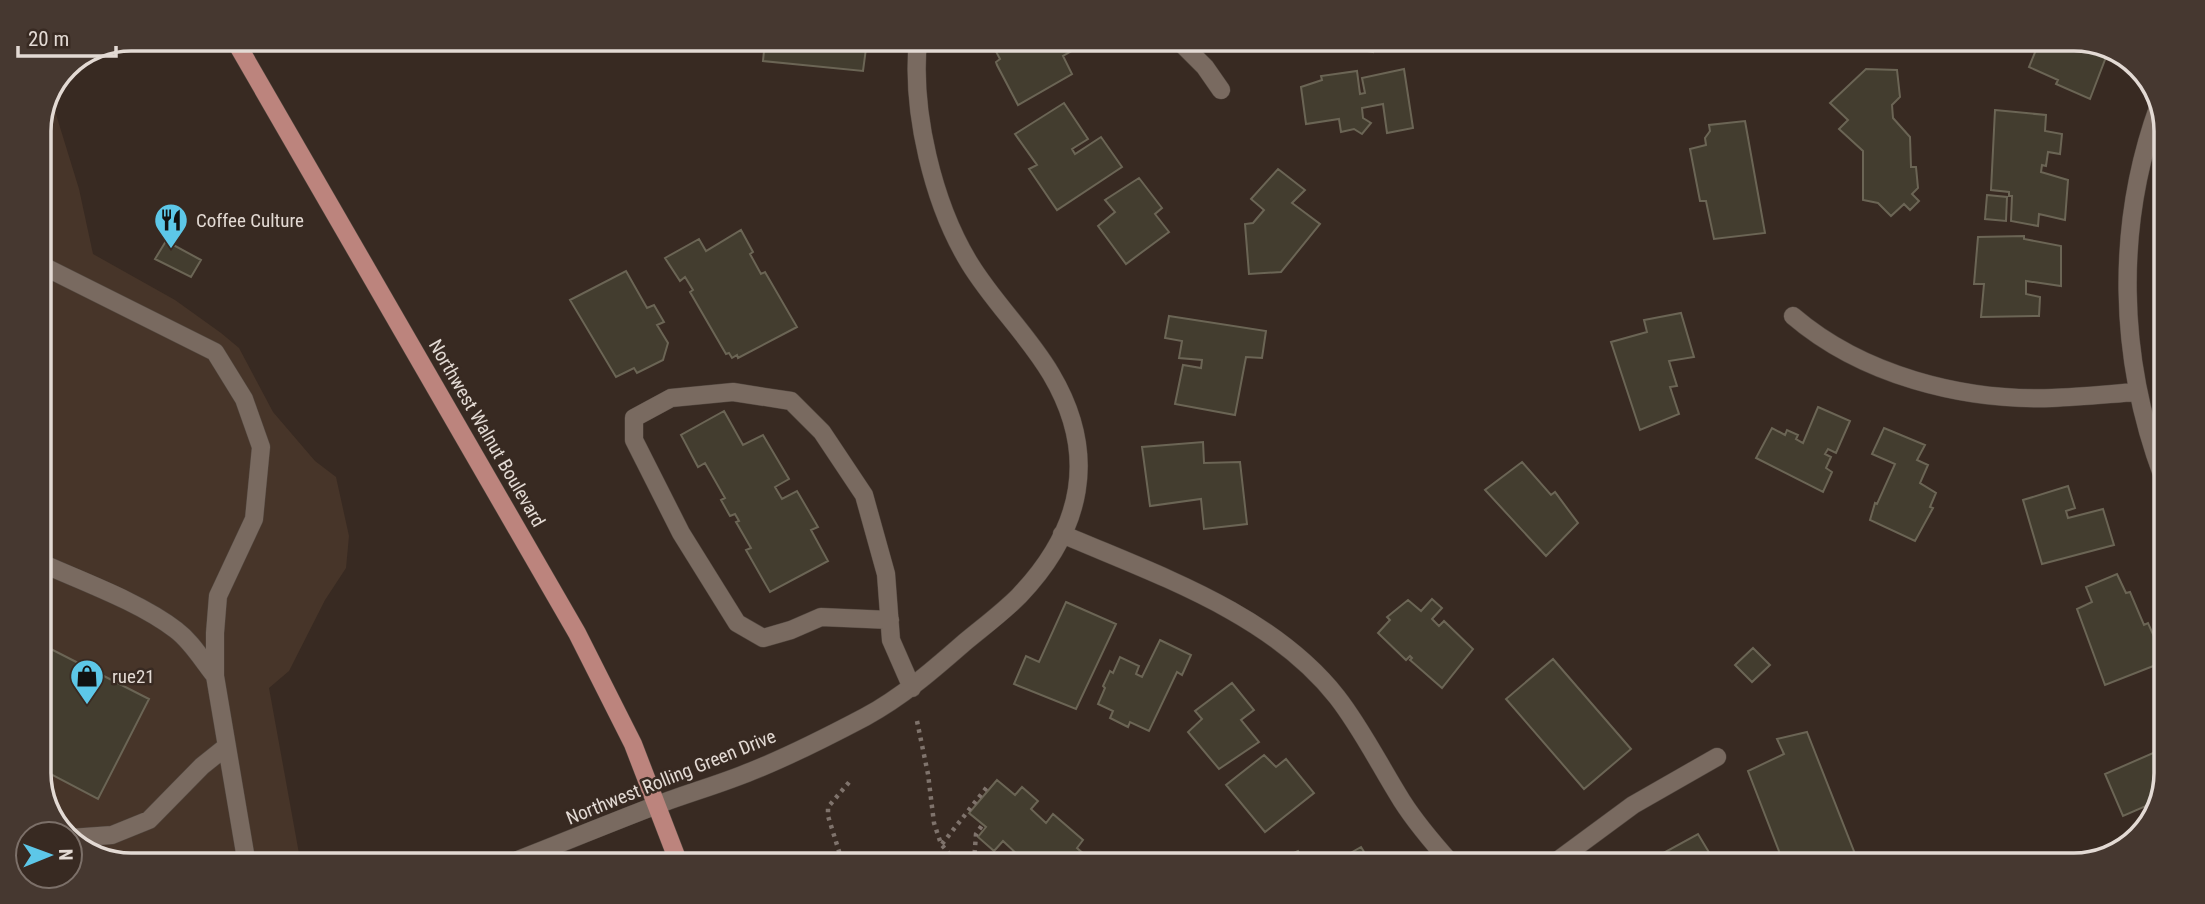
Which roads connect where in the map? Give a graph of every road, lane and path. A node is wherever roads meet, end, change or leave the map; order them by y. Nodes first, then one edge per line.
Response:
1 (241, 51) edge
2 (919, 51) edge
3 (1189, 51) edge
4 (1221, 90) dead end
5 (2153, 120) edge
6 (51, 270) edge
7 (1793, 316) dead end
8 (2137, 392) junction
9 (2154, 452) edge
10 (1062, 534) junction
11 (51, 567) edge
12 (890, 620) junction
13 (215, 676) junction
14 (912, 688) junction
15 (917, 721) dead end
16 (227, 746) junction
17 (1717, 757) dead end
18 (851, 780) dead end
19 (989, 789) dead end
20 (658, 805) junction
21 (983, 824) dead end
22 (84, 837) edge
23 (941, 845) junction
24 (245, 853) edge
25 (536, 853) edge
26 (675, 853) edge
27 (839, 853) edge
28 (948, 853) edge
29 (975, 853) edge
30 (1443, 853) edge
31 (1568, 853) edge

1 - 20 main road, Northwest Walnut Boulevard
2 - 10 street, Northwest Rolling Green Drive
3 - 4 street
5 - 8 street
6 - 13 street
7 - 8 street
8 - 9 street
10 - 14 street, Northwest Rolling Green Drive
10 - 30 street
11 - 13 street
12 - 12 street
12 - 14 street
13 - 16 street
14 - 20 street, Northwest Rolling Green Drive
15 - 23 path
16 - 22 street
16 - 24 street
17 - 31 street
18 - 27 path
19 - 23 path
20 - 25 street, Northwest Rolling Green Drive
20 - 26 main road, Northwest Walnut Boulevard
21 - 29 path
23 - 28 path

